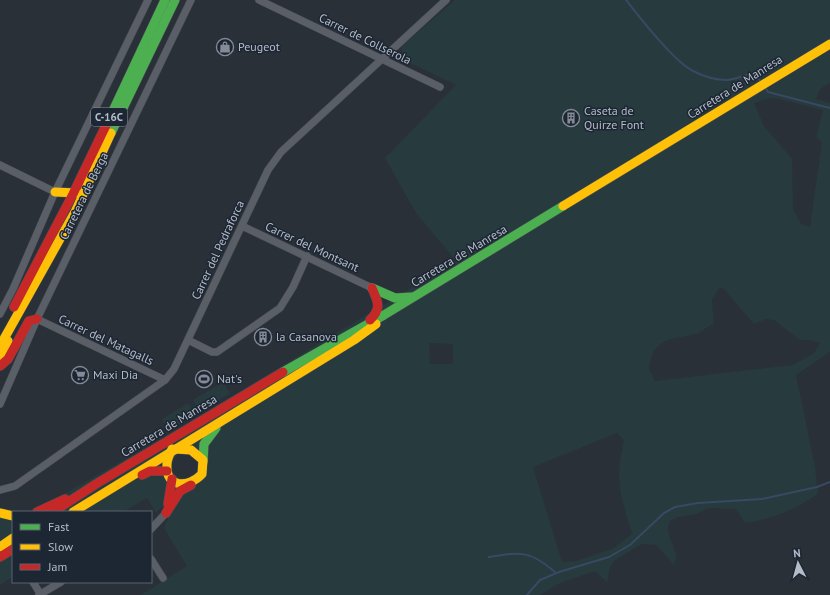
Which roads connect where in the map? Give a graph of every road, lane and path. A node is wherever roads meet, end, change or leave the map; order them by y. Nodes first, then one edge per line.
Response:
1 (148, 0) edge
2 (191, 0) edge
3 (259, 0) edge
4 (446, 0) edge
5 (172, 1) edge
6 (830, 44) edge
7 (381, 58) junction
8 (440, 87) dead end
9 (108, 138) junction
10 (0, 164) edge
11 (55, 192) junction
12 (73, 194) junction
13 (242, 226) junction
14 (52, 233) junction
15 (307, 256) junction
16 (372, 288) junction
17 (31, 290) junction
18 (417, 296) junction
19 (0, 314) edge
20 (384, 315) junction
21 (38, 319) junction
22 (365, 325) junction
23 (0, 333) edge
24 (188, 340) junction
25 (0, 346) edge
26 (0, 356) edge
27 (0, 366) edge
28 (165, 380) junction
29 (236, 399) junction
30 (0, 404) edge
31 (226, 418) junction
32 (172, 450) junction
33 (203, 462) junction
34 (169, 475) junction
35 (96, 484) junction
36 (193, 484) junction
37 (117, 486) junction
38 (0, 490) edge
39 (39, 511) edge
40 (55, 511) edge
41 (75, 511) edge
42 (0, 513) edge
43 (166, 513) junction
44 (12, 516) edge
45 (152, 528) edge
46 (12, 539) edge
47 (0, 547) edge
48 (12, 550) edge
49 (0, 557) edge
50 (152, 560) edge
51 (163, 578) dead end
52 (34, 583) edge
53 (59, 583) edge
54 (40, 595) edge

1 - 11 street, Carretera de Berga
2 - 21 street, Carretera de Berga
3 - 7 street, Carrer de Collserola
4 - 7 street, Carrer del Pedraforca
5 - 9 main road, C-16C
5 - 12 main road, C-16C
6 - 18 main road, Carretera de Manresa
7 - 8 street, Carrer de Collserola
7 - 13 street, Carrer del Pedraforca
9 - 12 main road
9 - 17 main road, C-16C
10 - 11 street
11 - 12 main road
11 - 14 main road
11 - 19 street, Carretera de Berga
12 - 14 main road, C-16C
13 - 15 street, Carrer del Montsant
13 - 24 street, Carrer del Pedraforca
14 - 23 main road, C-16C
15 - 16 street, Carrer del Montsant
15 - 24 street
16 - 18 main road
16 - 22 main road
17 - 25 main road, C-16C
17 - 26 main road
18 - 20 main road, Carretera de Manresa
20 - 22 main road, Carretera de Manresa
20 - 31 main road
21 - 27 main road
21 - 28 street, Carrer del Matagalls
21 - 30 street, Carretera de Berga
22 - 29 main road, Carretera de Manresa
24 - 28 street, Carrer del Pedraforca
28 - 38 street, Carrer del Pedraforca
29 - 32 main road
29 - 35 main road, Carretera de Manresa
31 - 32 main road
31 - 33 main road
32 - 33 main road
32 - 34 main road
32 - 35 main road
32 - 37 main road
33 - 36 main road
34 - 36 main road
34 - 37 main road
34 - 43 main road
35 - 39 main road
35 - 40 main road
36 - 43 main road
37 - 41 main road
42 - 44 main road
43 - 45 street
46 - 47 main road
48 - 49 main road
50 - 51 street
52 - 54 street
53 - 54 street

